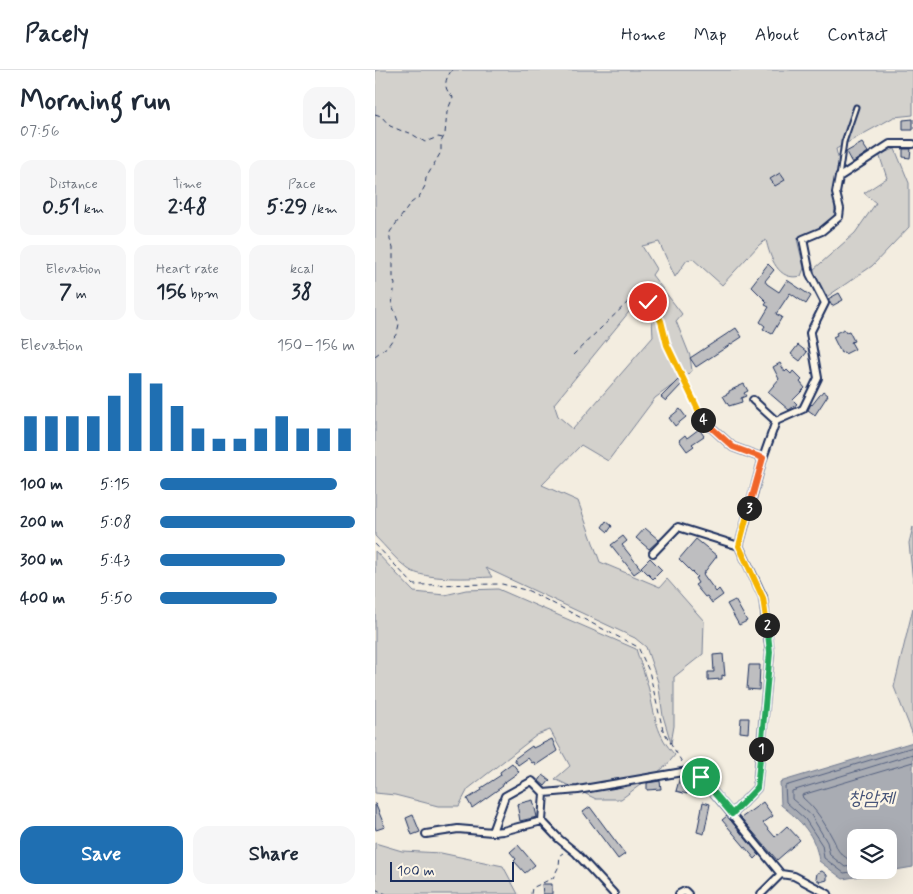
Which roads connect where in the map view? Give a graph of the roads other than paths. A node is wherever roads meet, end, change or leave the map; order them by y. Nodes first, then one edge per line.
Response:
1 (856, 107) dead end
2 (913, 144) edge
3 (839, 177) junction
4 (753, 400) dead end
5 (702, 419) road end
6 (776, 421) junction
7 (763, 458) junction
8 (739, 546) junction
9 (653, 553) dead end
10 (544, 793) junction
11 (732, 814) junction
12 (542, 821) junction
13 (492, 832) junction
14 (426, 834) dead end
15 (781, 874) junction
16 (614, 894) edge
17 (679, 894) edge
18 (688, 894) edge
19 (761, 894) edge
20 (828, 894) edge

1 - 3 lane
2 - 3 street
3 - 6 street
4 - 6 street
5 - 7 street
6 - 7 street
7 - 8 street
8 - 9 street
8 - 11 street
10 - 11 street
10 - 12 street
10 - 13 street
11 - 15 street
12 - 13 street
12 - 16 street
13 - 14 street
15 - 19 street
15 - 20 street
17 - 18 street

